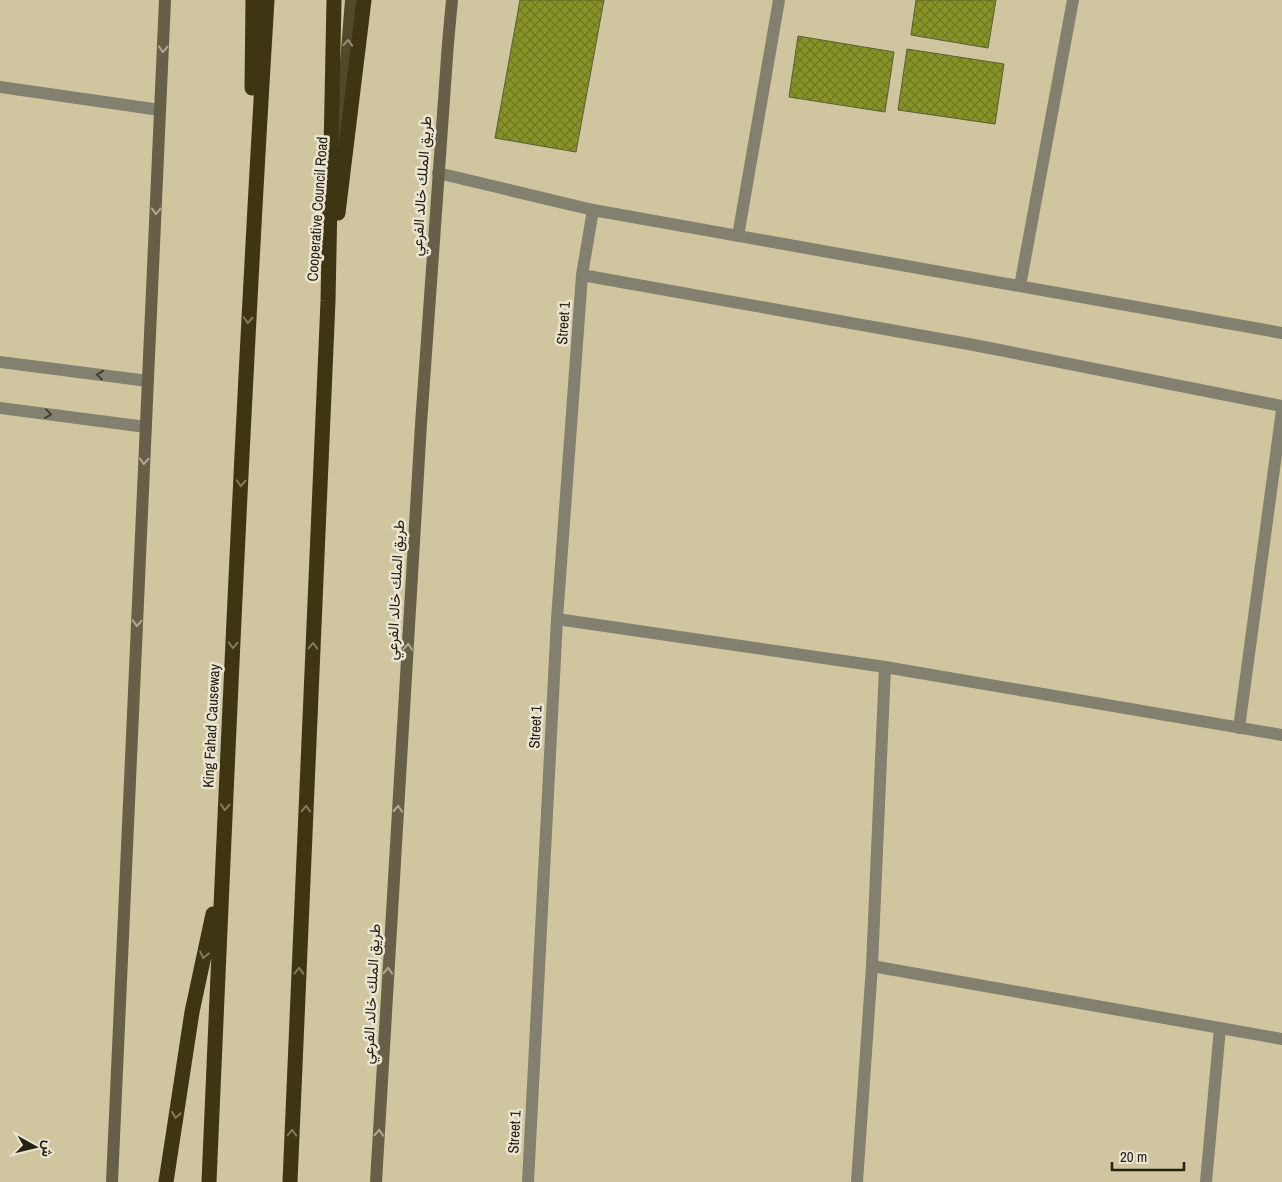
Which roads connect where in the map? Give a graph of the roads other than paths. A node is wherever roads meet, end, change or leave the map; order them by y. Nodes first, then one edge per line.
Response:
1 (165, 0) edge
2 (253, 0) edge
3 (267, 0) edge
4 (334, 0) edge
5 (351, 0) edge
6 (364, 0) edge
7 (452, 0) edge
8 (779, 0) edge
9 (1073, 0) edge
10 (0, 87) edge
11 (160, 110) junction
12 (438, 173) junction
13 (593, 210) junction
14 (738, 236) junction
15 (250, 272) junction
16 (582, 275) junction
17 (1020, 286) junction
18 (328, 301) junction
19 (1282, 333) edge
20 (0, 362) edge
21 (148, 381) junction
22 (1282, 406) edge
23 (0, 408) edge
24 (1282, 410) edge
25 (146, 427) junction
26 (557, 618) junction
27 (885, 667) junction
28 (1239, 728) junction
29 (1282, 735) edge
30 (222, 874) junction
31 (872, 966) junction
32 (1220, 1028) junction
33 (1282, 1039) edge
34 (112, 1182) edge
35 (166, 1182) edge
36 (209, 1182) edge
37 (290, 1182) edge
38 (376, 1182) edge
39 (528, 1182) edge
40 (857, 1182) edge
41 (1206, 1182) edge

1 -> 11 main road
2 - 15 highway
3 - 15 highway
4 - 18 highway, Cooperative Council Road
18 -> 5 main road, Cooperative Council Road
6 - 18 highway
7 - 12 main road, طريق الملك خالد الفرعي
8 - 14 street
9 - 17 street
10 - 11 street
11 -> 21 main road
12 - 13 street
38 -> 12 main road, طريق الملك خالد الفرعي
13 - 14 street
13 - 16 street, Street 1
14 - 17 street
15 -> 30 highway, King Fahad Causeway
16 - 22 street
16 - 26 street, Street 1
17 - 19 street
37 -> 18 highway
21 -> 20 street
21 - 25 main road
23 -> 25 street
24 - 28 street
25 -> 34 main road
26 - 27 street
26 - 39 street, Street 1
27 - 28 street
27 - 31 street
28 - 29 street
30 -> 35 highway
30 - 36 highway, King Fahad Causeway
31 - 32 street
31 - 40 street
32 - 33 street
32 - 41 street

